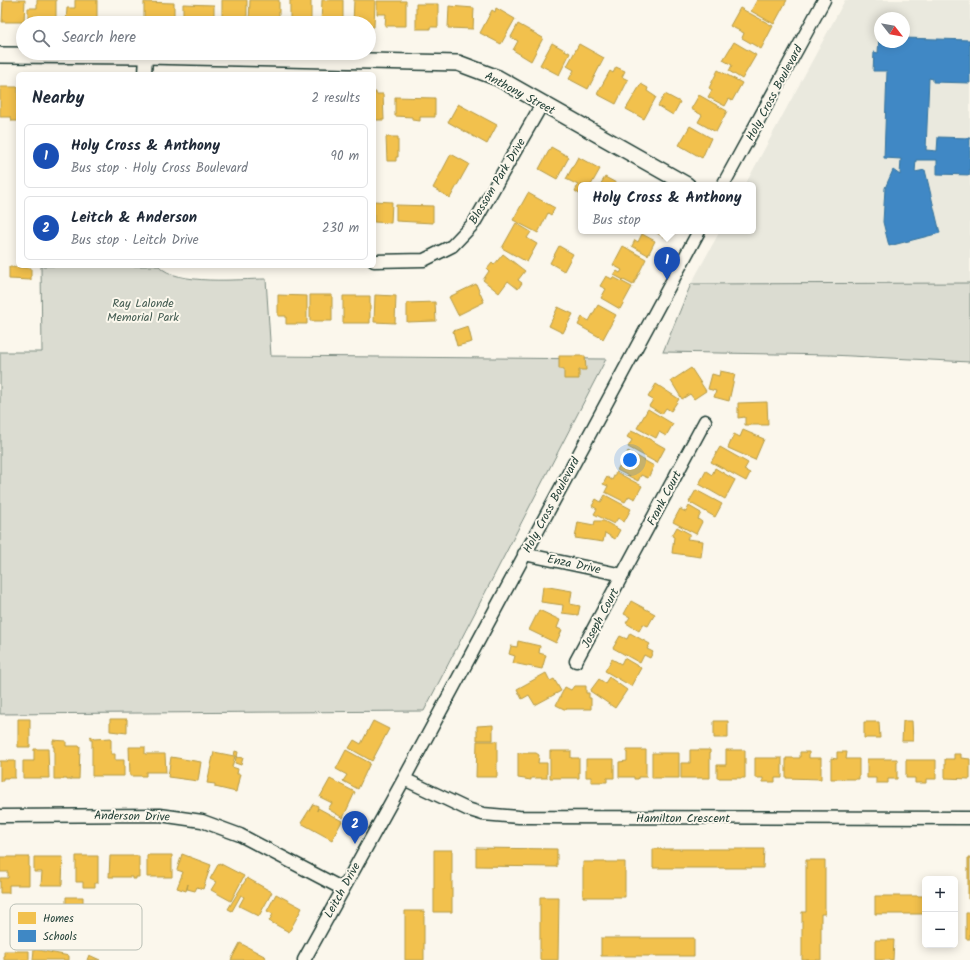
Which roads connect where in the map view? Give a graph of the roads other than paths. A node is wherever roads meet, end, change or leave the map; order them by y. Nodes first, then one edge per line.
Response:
1 (824, 0) edge
2 (0, 55) edge
3 (16, 55) edge
4 (146, 60) edge
5 (324, 60) edge
6 (145, 72) edge
7 (542, 104) junction
8 (682, 182) edge
9 (725, 182) edge
10 (696, 234) edge
11 (376, 262) edge
12 (705, 421) dead end
13 (524, 554) junction
14 (623, 575) junction
15 (576, 661) dead end
16 (404, 779) junction
17 (0, 816) edge
18 (970, 818) edge
19 (343, 889) junction
20 (304, 960) edge

1 - 9 street, Holy Cross Boulevard
2 - 3 street, Anthony Street
4 - 6 street
5 - 7 street, Anthony Street
7 - 8 street, Anthony Street
7 - 11 street, Blossom Park Drive
10 - 13 street, Holy Cross Boulevard
12 - 14 street, Frank Court
13 - 14 street, Enza Drive
13 - 16 street, Holy Cross Boulevard
14 - 15 street, Joseph Court
16 - 18 street, Hamilton Crescent
16 - 19 street, Leitch Drive
17 - 19 street, Anderson Drive
19 - 20 street, Leitch Drive

